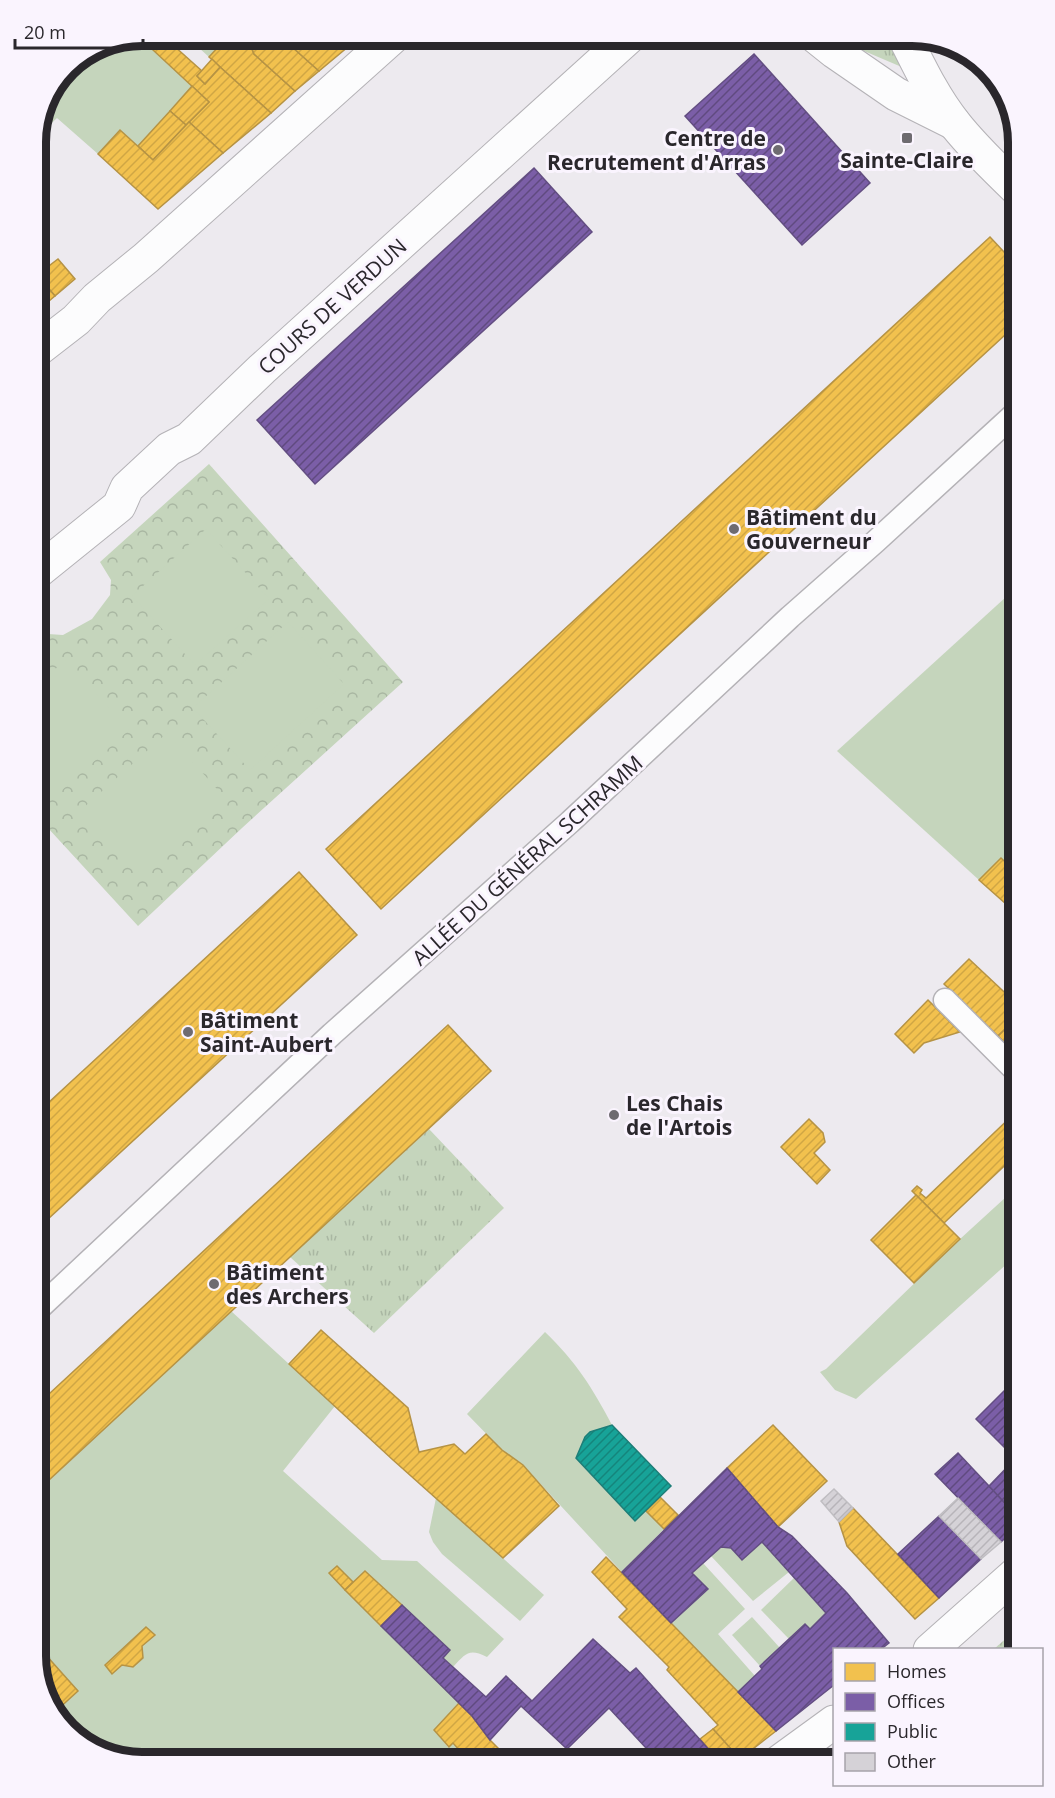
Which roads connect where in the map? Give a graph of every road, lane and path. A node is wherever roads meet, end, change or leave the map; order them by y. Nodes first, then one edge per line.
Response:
1 (382, 46) edge
2 (618, 47) edge
3 (829, 47) edge
4 (910, 47) edge
5 (954, 123) junction
6 (1008, 180) edge
7 (47, 343) edge
8 (1008, 420) edge
9 (47, 559) edge
10 (945, 1000) dead end
11 (1008, 1063) edge
12 (46, 1301) edge
13 (1008, 1580) edge
14 (932, 1648) edge
15 (833, 1723) edge
16 (793, 1752) edge

1 - 7 street
2 - 9 street, COURS DE VERDUN
3 - 5 street
4 - 5 street
5 - 6 street
8 - 12 lane, ALLÉE DU GÉNÉRAL SCHRAMM
10 - 11 lane
13 - 14 street
15 - 16 street

